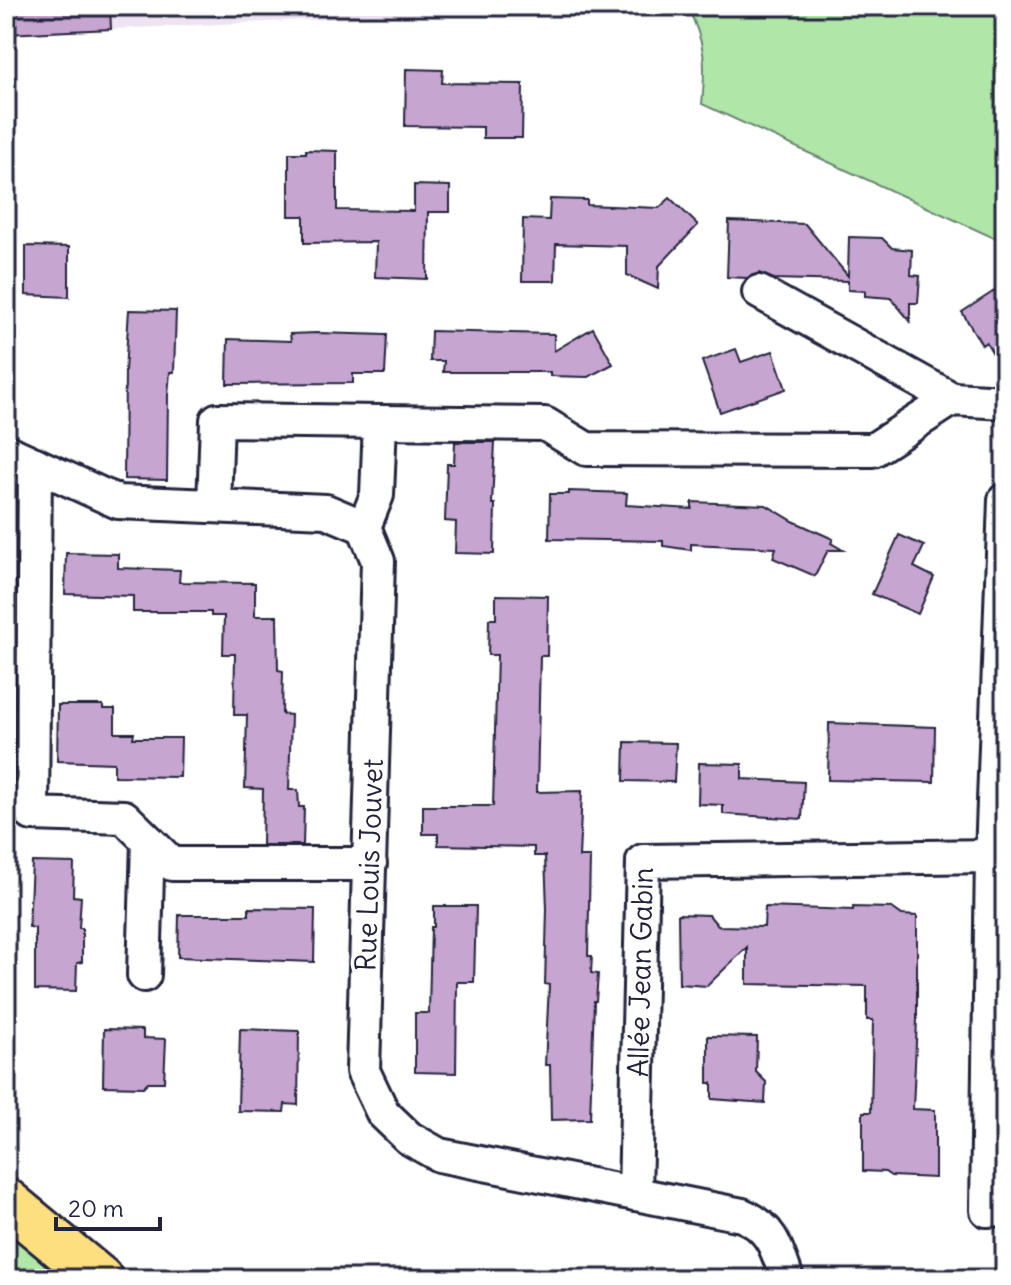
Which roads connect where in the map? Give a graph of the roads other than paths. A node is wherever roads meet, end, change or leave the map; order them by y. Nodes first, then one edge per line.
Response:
1 (759, 292) dead end
2 (952, 399) junction
3 (1005, 402) edge
4 (380, 422) junction
5 (20, 457) edge
6 (1005, 500) edge
7 (214, 506) junction
8 (364, 527) junction
9 (148, 841) junction
10 (992, 856) junction
11 (370, 864) junction
12 (144, 975) dead end
13 (635, 1194) junction
14 (6, 1201) edge
15 (1005, 1209) edge
16 (100, 1279) edge
17 (787, 1279) edge

1 - 2 street
2 - 3 street
2 - 4 street
4 - 7 street
4 - 8 street
5 - 7 street
5 - 9 street
6 - 10 street
7 - 8 street
8 - 11 street, Rue Louis Jouvet
9 - 11 street
9 - 12 street
10 - 13 street, Allée Jean Gabin
10 - 15 street
11 - 13 street, Rue Louis Jouvet
13 - 17 street, Rue Louis Jouvet
14 - 16 highway

